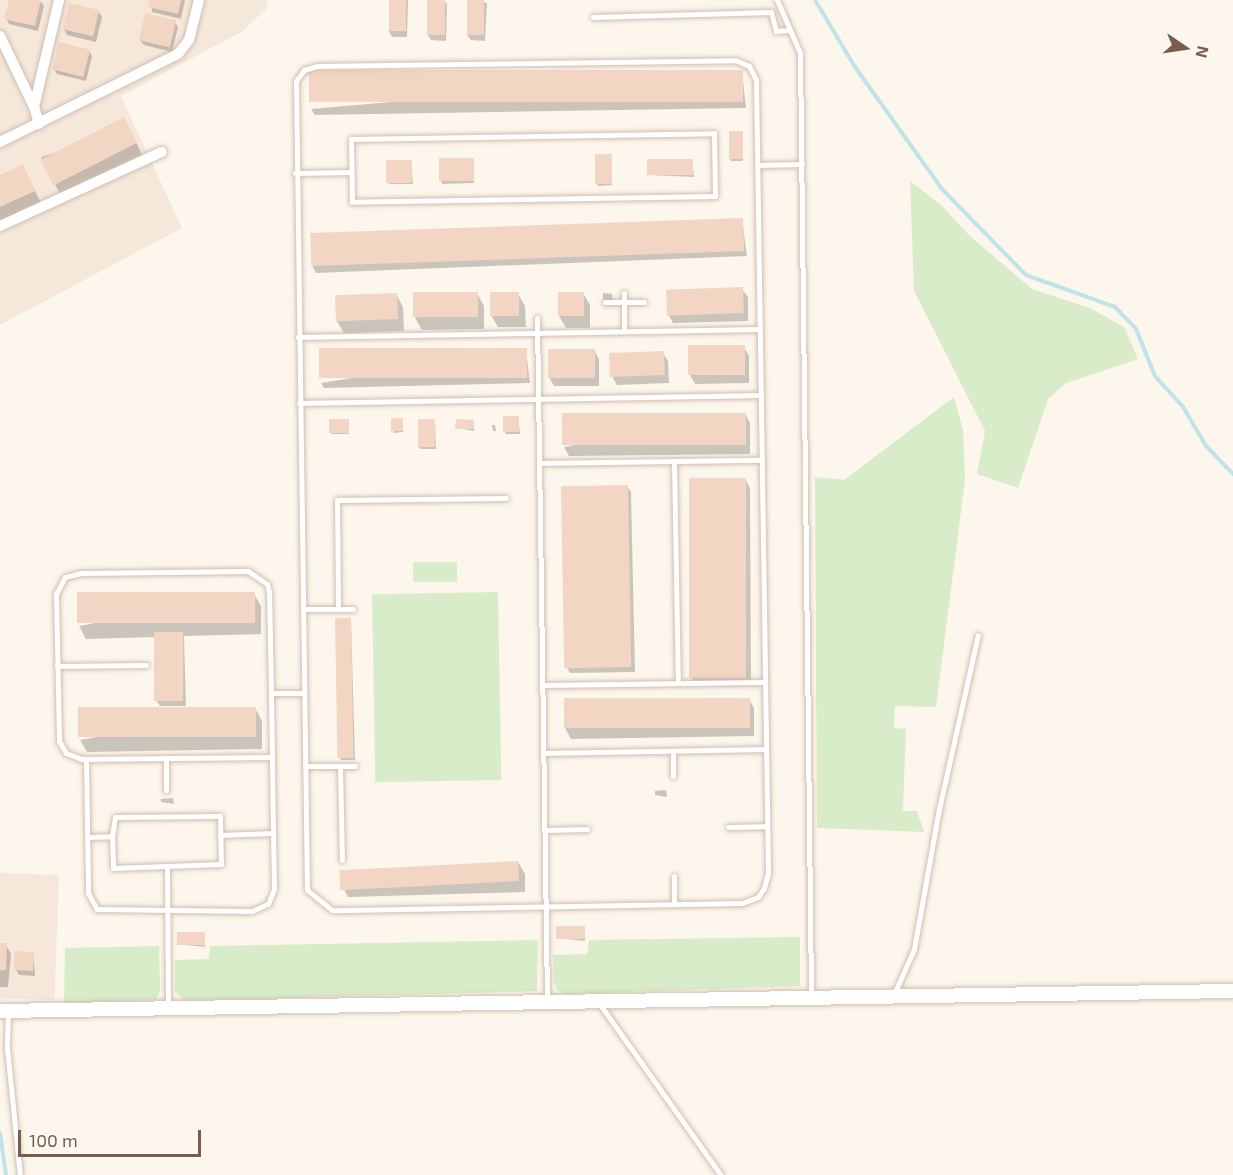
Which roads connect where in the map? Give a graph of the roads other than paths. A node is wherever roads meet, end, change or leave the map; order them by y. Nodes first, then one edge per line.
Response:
1 (59, 0) edge
2 (199, 0) edge
3 (777, 0) edge
4 (593, 17) dead end
5 (790, 30) junction
6 (0, 36) edge
7 (34, 107) junction
8 (39, 124) junction
9 (0, 142) edge
10 (162, 152) dead end
11 (802, 164) junction
12 (757, 165) junction
13 (351, 172) junction
14 (295, 173) junction
15 (0, 226) edge
16 (624, 293) dead end
17 (605, 302) dead end
18 (624, 302) junction
19 (644, 302) dead end
20 (537, 318) dead end
21 (760, 329) junction
22 (624, 331) junction
23 (537, 333) junction
24 (298, 337) junction
25 (761, 395) junction
26 (538, 399) junction
27 (299, 403) junction
28 (762, 460) junction
29 (674, 461) junction
30 (539, 463) junction
31 (506, 498) dead end
32 (303, 609) junction
33 (338, 609) junction
34 (353, 609) dead end
35 (978, 635) dead end
36 (57, 666) junction
37 (146, 666) dead end
38 (765, 682) junction
39 (678, 683) junction
40 (542, 685) junction
41 (271, 693) junction
42 (304, 693) junction
43 (766, 749) junction
44 (673, 751) junction
45 (543, 753) junction
46 (272, 757) junction
47 (166, 758) junction
48 (86, 759) junction
49 (305, 766) junction
50 (340, 766) junction
51 (355, 766) dead end
52 (673, 777) dead end
53 (166, 790) dead end
54 (767, 826) junction
55 (728, 827) dead end
56 (544, 830) junction
57 (586, 830) dead end
58 (273, 833) junction
59 (220, 835) junction
60 (112, 836) junction
61 (88, 837) junction
62 (342, 860) dead end
63 (167, 866) junction
64 (674, 876) dead end
65 (674, 904) junction
66 (545, 906) junction
67 (168, 912) junction
68 (1233, 991) edge
69 (893, 997) junction
70 (811, 999) junction
71 (597, 1001) junction
72 (547, 1002) junction
73 (168, 1009) junction
74 (4, 1011) edge
75 (20, 1175) edge
76 (721, 1175) edge

1 - 7 street
2 - 8 street
3 - 5 lane
4 - 5 lane
5 - 11 lane
6 - 7 street
7 - 8 street
8 - 9 street
10 - 15 street
11 - 12 lane
11 - 70 lane
12 - 14 lane
12 - 21 lane
13 - 13 lane
13 - 14 lane
14 - 24 lane
16 - 18 lane
17 - 18 lane
18 - 19 lane
18 - 22 lane
20 - 23 lane
21 - 22 lane
21 - 25 lane
22 - 23 lane
23 - 24 lane
23 - 26 lane
24 - 27 lane
25 - 26 lane
25 - 28 lane
26 - 27 lane
26 - 30 lane
27 - 32 lane
28 - 29 lane
28 - 38 lane
29 - 30 lane
29 - 39 lane
30 - 40 lane
31 - 33 lane
32 - 33 lane
32 - 42 lane
33 - 34 lane
35 - 69 lane
36 - 37 lane
36 - 41 lane
36 - 48 lane
38 - 39 lane
38 - 43 lane
39 - 40 lane
40 - 45 lane
41 - 42 lane
41 - 46 lane
42 - 49 lane
43 - 44 lane
43 - 54 lane
44 - 45 lane
44 - 52 lane
45 - 56 lane
46 - 47 lane
46 - 58 lane
47 - 48 lane
47 - 53 lane
48 - 61 lane
49 - 50 lane
49 - 66 lane
50 - 51 lane
50 - 62 lane
54 - 55 lane
54 - 65 lane
56 - 57 lane
56 - 66 lane
58 - 59 lane
58 - 67 lane
59 - 60 lane
59 - 63 lane
60 - 61 lane
60 - 63 lane
61 - 67 lane
63 - 67 lane
64 - 65 lane
65 - 66 lane
66 - 72 lane
67 - 73 lane
68 - 69 main road
69 - 70 main road
70 - 71 main road
71 - 72 main road
71 - 76 lane
72 - 73 main road
73 - 74 main road
74 - 75 lane

